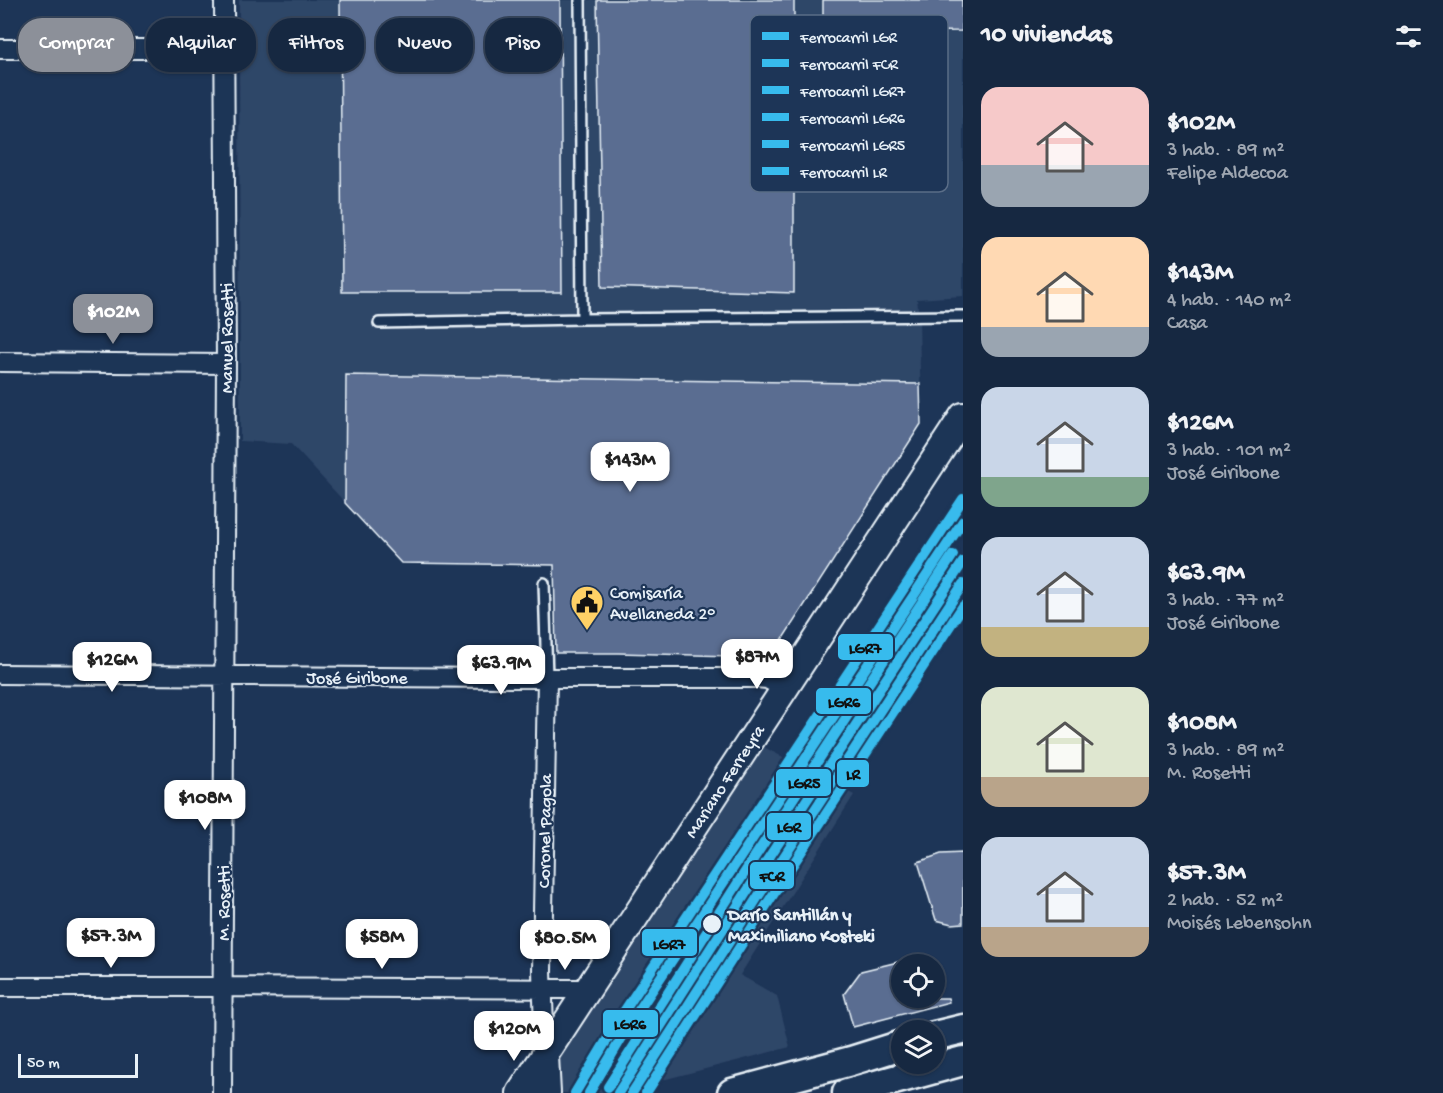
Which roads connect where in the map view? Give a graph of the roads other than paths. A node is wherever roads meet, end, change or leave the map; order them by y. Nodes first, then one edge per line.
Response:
1 (224, 0) edge
2 (580, 0) edge
3 (224, 18) edge
4 (0, 49) edge
5 (146, 49) edge
6 (225, 72) edge
7 (963, 316) edge
8 (582, 319) junction
9 (380, 323) dead end
10 (0, 362) edge
11 (226, 364) junction
12 (963, 416) edge
13 (544, 583) dead end
14 (0, 674) edge
15 (224, 676) junction
16 (547, 677) junction
17 (784, 688) junction
18 (0, 987) edge
19 (222, 987) junction
20 (542, 988) junction
21 (588, 989) junction
22 (963, 1029) edge
23 (945, 1033) edge
24 (891, 1048) edge
25 (544, 1056) junction
26 (851, 1061) junction
27 (963, 1062) edge
28 (856, 1092) edge
29 (222, 1093) edge
30 (520, 1093) edge
31 (546, 1093) edge
32 (732, 1093) edge

1 - 3 street, Manuel Rosetti
2 - 8 lane
4 - 5 street
6 - 11 street, Manuel Rosetti
7 - 8 lane
8 - 9 lane
10 - 11 street
11 - 15 street, Manuel Rosetti
12 - 17 street, Mariano Ferreyra
13 - 16 lane
14 - 15 street, José Giribone
15 - 16 street, José Giribone
15 - 19 street, M. Rosetti
16 - 17 street, José Giribone
16 - 20 street, Coronel Pagola
17 - 21 street, Mariano Ferreyra
18 - 19 street
19 - 20 street
19 - 29 street
20 - 21 street
20 - 25 street, Coronel Pagola
21 - 25 street, Mariano Ferreyra
22 - 23 main road
24 - 26 main road
25 - 30 street, Mariano Ferreyra
25 - 31 street
26 - 28 street
26 - 32 main road
27 - 28 main road

